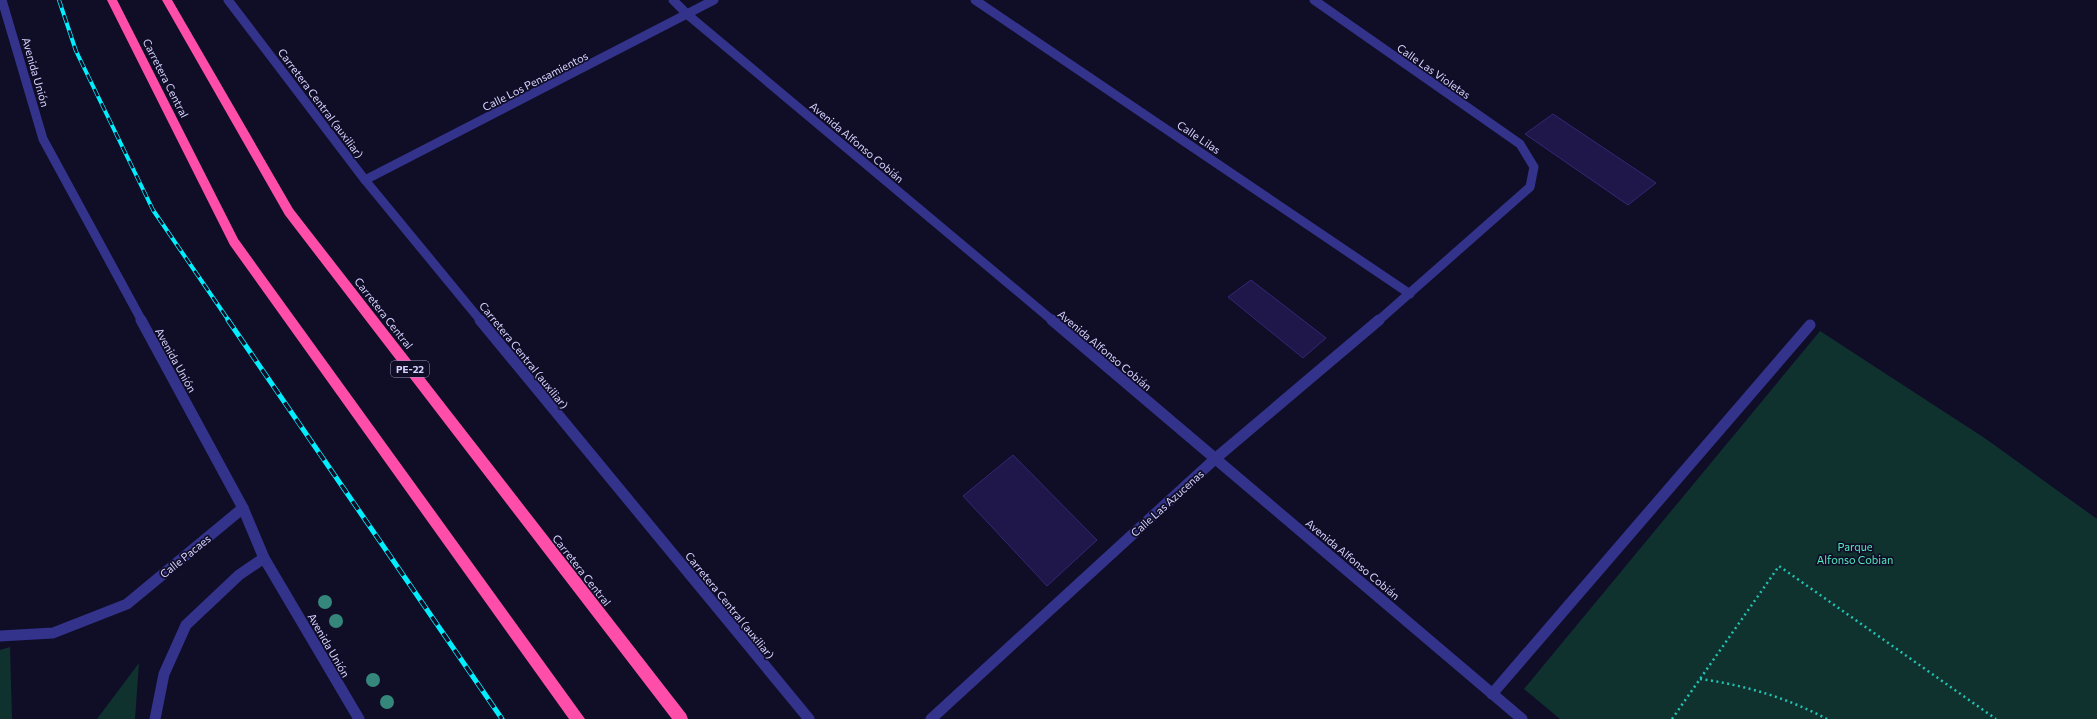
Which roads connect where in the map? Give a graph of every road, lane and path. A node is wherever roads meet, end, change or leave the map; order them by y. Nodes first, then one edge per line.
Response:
1 (2, 0) edge
2 (112, 0) edge
3 (167, 0) edge
4 (228, 0) edge
5 (673, 0) edge
6 (714, 0) edge
7 (975, 0) edge
8 (1314, 0) edge
9 (688, 15) junction
10 (1534, 167) joint
11 (365, 180) junction
12 (1410, 294) junction
13 (1810, 325) dead end
14 (1216, 458) junction
15 (243, 508) junction
16 (264, 558) junction
17 (0, 636) edge
18 (1700, 679) junction
19 (1492, 694) junction
20 (155, 719) edge
21 (359, 719) edge
22 (578, 719) edge
23 (681, 719) edge
24 (809, 719) edge
25 (931, 719) edge
26 (1522, 719) edge
27 (1672, 719) edge
28 (1827, 719) edge
29 (1996, 719) edge

1 - 15 street, Avenida Unión
2 - 22 highway, Carretera Central
3 - 23 highway, Carretera Central / PE-22
4 - 11 street, Carretera Central (auxiliar)
5 - 9 street, Avenida Alfonso Cobián
6 - 9 street, Calle Los Pensamientos
7 - 12 street, Calle Lilas
8 - 10 street, Calle Las Violetas
9 - 11 street, Calle Los Pensamientos
9 - 14 street, Avenida Alfonso Cobián
10 - 12 street, Calle Las Azucenas
11 - 24 street, Carretera Central (auxiliar)
12 - 14 street, Calle Las Azucenas
13 - 19 street
14 - 19 street, Avenida Alfonso Cobián
14 - 25 street, Calle Las Azucenas
15 - 16 street, Avenida Unión
15 - 17 street, Calle Pacaes
16 - 20 street
16 - 21 street, Avenida Unión
18 - 27 path
18 - 28 path
18 - 29 path
19 - 26 street, Avenida Alfonso Cobián

